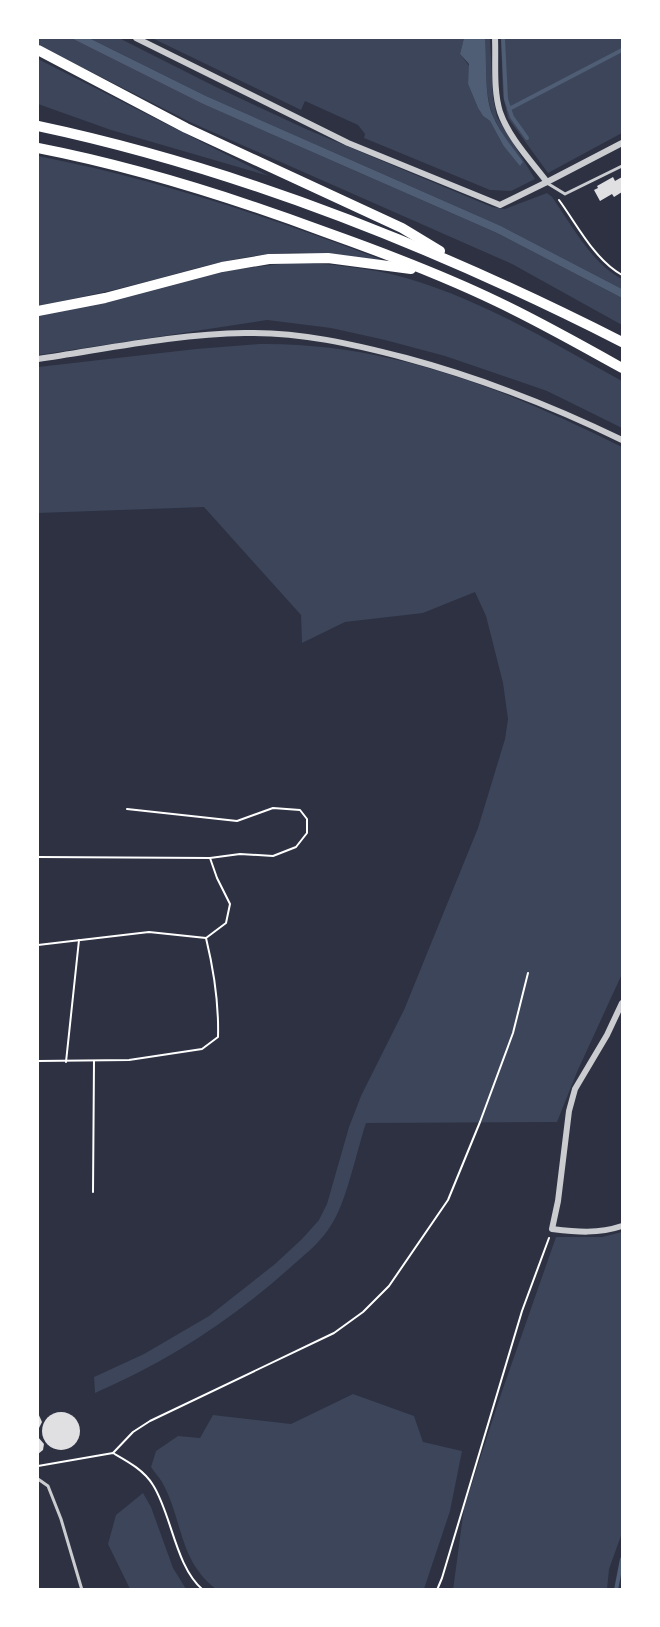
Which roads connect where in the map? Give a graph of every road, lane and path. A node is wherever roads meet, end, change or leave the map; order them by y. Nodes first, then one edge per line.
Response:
1 (136, 38) edge
2 (495, 38) edge
3 (38, 50) edge
4 (38, 126) edge
5 (622, 143) edge
6 (38, 148) edge
7 (622, 166) edge
8 (547, 183) junction
9 (428, 271) junction
10 (474, 272) junction
11 (622, 275) edge
12 (38, 312) edge
13 (622, 342) edge
14 (38, 359) edge
15 (622, 368) edge
16 (622, 440) edge
17 (127, 809) dead end
18 (38, 857) edge
19 (210, 858) junction
20 (206, 938) junction
21 (79, 940) junction
22 (38, 945) edge
23 (528, 973) dead end
24 (622, 1003) edge
25 (38, 1061) edge
26 (94, 1061) junction
27 (66, 1062) junction
28 (93, 1192) dead end
29 (622, 1226) edge
30 (552, 1229) junction
31 (113, 1453) junction
32 (38, 1466) edge
33 (38, 1479) edge
34 (82, 1590) edge
35 (203, 1590) edge
36 (437, 1590) edge

1 - 8 street
2 - 8 street
3 - 10 highway
4 - 10 highway
5 - 8 street
6 - 9 highway
7 - 8 lane
8 - 11 path
9 - 12 highway
9 - 15 highway
10 - 13 highway
14 - 16 street
17 - 19 path
18 - 19 path
19 - 20 path
20 - 21 path
20 - 26 path
21 - 22 path
21 - 27 path
23 - 31 path
24 - 30 street
25 - 27 path
26 - 27 path
26 - 28 path
29 - 30 street
30 - 36 path
31 - 32 path
31 - 35 path
33 - 34 lane

